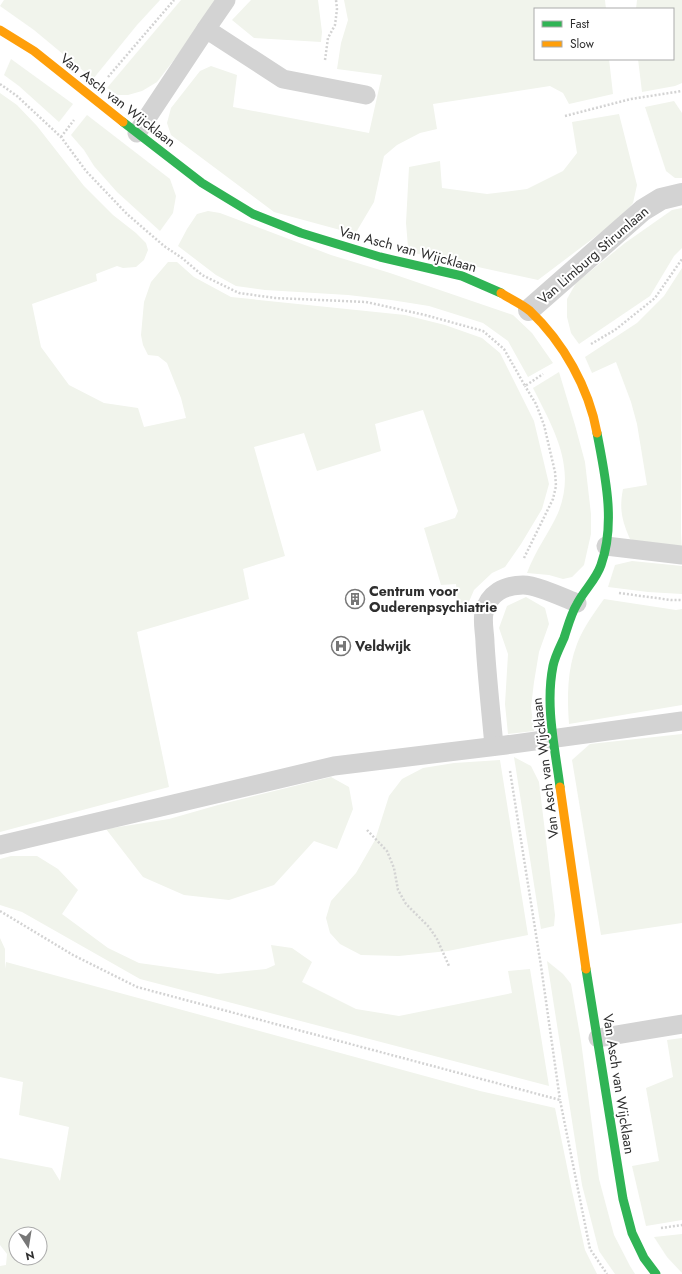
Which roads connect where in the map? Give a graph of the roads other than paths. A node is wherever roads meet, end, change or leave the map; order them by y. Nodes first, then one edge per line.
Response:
1 (226, 0) edge
2 (206, 29) junction
3 (0, 30) edge
4 (366, 95) dead end
5 (137, 132) junction
6 (682, 194) edge
7 (529, 310) junction
8 (606, 546) junction
9 (682, 555) edge
10 (578, 603) junction
11 (682, 721) edge
12 (554, 738) junction
13 (500, 746) junction
14 (0, 845) edge
15 (682, 1024) edge
16 (598, 1038) junction
17 (656, 1274) edge

1 - 2 lane
2 - 4 lane
2 - 5 lane
3 - 5 street, Van Asch van Wijcklaan
5 - 7 street, Van Asch van Wijcklaan
6 - 7 street, Van Limburg Stirumlaan
7 - 8 street, Van Asch van Wijcklaan
8 - 9 lane
8 - 10 street, Van Asch van Wijcklaan
10 - 12 street, Van Asch van Wijcklaan
10 - 13 lane
11 - 12 lane
12 - 13 lane
12 - 16 street, Van Asch van Wijcklaan
13 - 14 lane
15 - 16 lane
16 - 17 street, Van Asch van Wijcklaan

